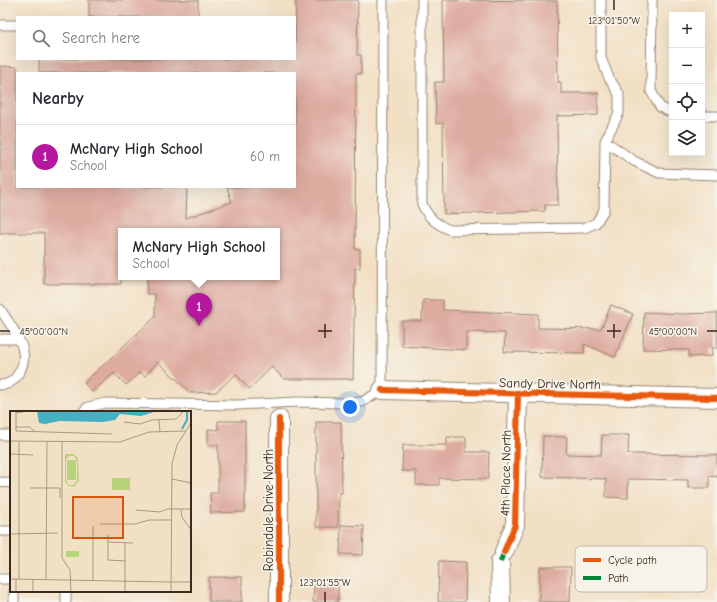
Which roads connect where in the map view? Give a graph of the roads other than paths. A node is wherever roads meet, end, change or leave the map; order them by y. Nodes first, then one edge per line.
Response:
1 (383, 0) edge
2 (422, 0) edge
3 (601, 0) edge
4 (652, 0) edge
5 (0, 25) edge
6 (16, 25) edge
7 (669, 111) edge
8 (705, 116) edge
9 (717, 116) edge
10 (605, 141) junction
11 (717, 175) edge
12 (0, 309) edge
13 (0, 339) edge
14 (18, 339) junction
15 (0, 385) edge
16 (382, 390) junction
17 (518, 393) junction
18 (717, 398) edge
19 (84, 411) edge
20 (279, 419) dead end
21 (0, 482) edge
22 (10, 483) edge
23 (279, 602) edge
24 (501, 602) edge

1 - 16 lane
2 - 10 lane
3 - 10 lane
4 - 7 lane
5 - 6 lane
8 - 9 lane
10 - 11 lane
12 - 14 lane
13 - 14 lane
14 - 15 lane
16 - 17 street, Sandy Drive North
16 - 19 lane
17 - 18 street, Sandy Drive North
17 - 24 street, 4th Place North
20 - 23 street, Robindale Drive North
21 - 22 lane

